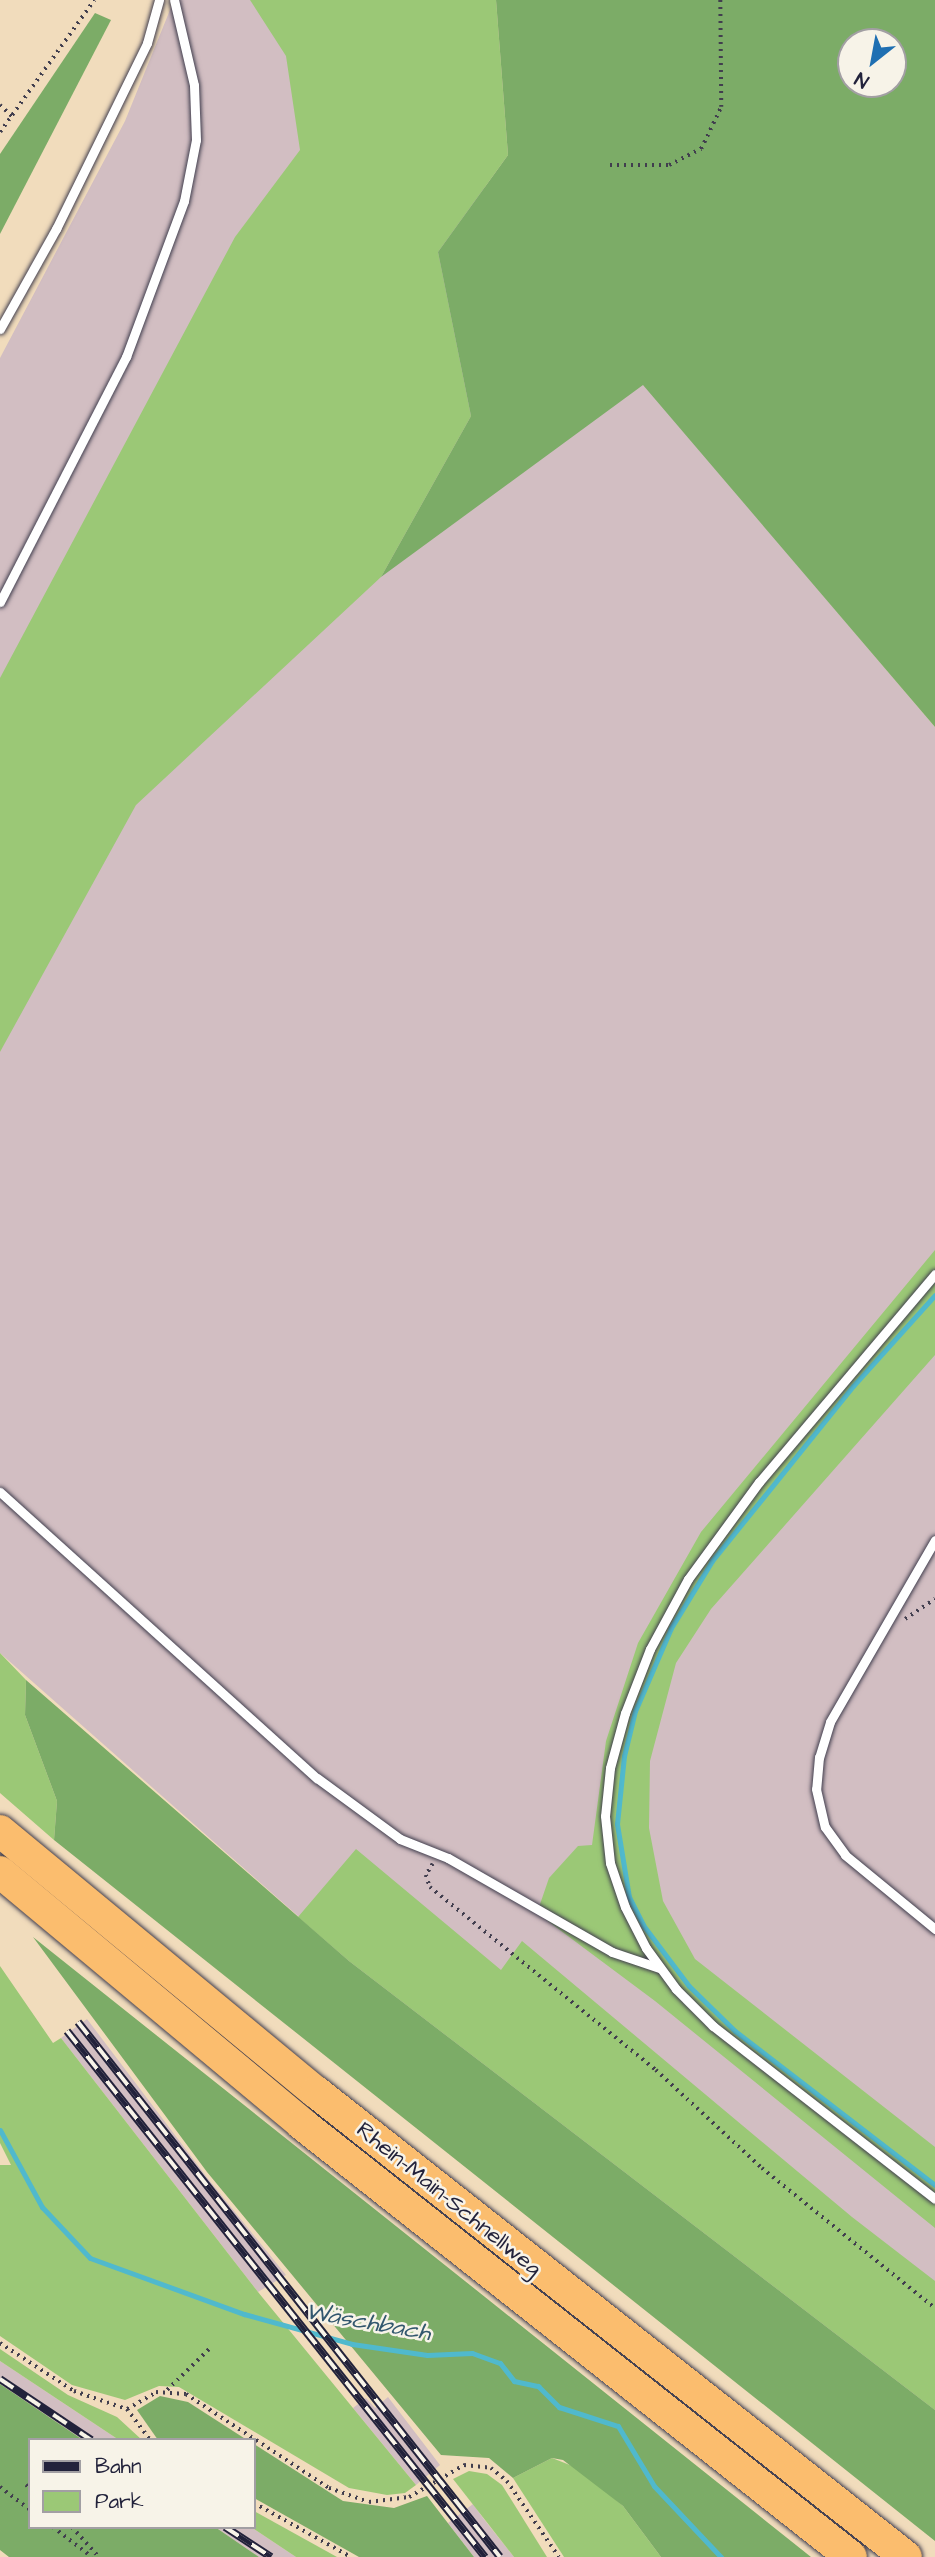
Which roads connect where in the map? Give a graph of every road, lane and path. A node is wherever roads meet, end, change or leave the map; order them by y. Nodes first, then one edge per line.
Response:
1 (94, 0) edge
2 (159, 0) edge
3 (174, 0) edge
4 (720, 0) edge
5 (0, 105) edge
6 (13, 117) junction
7 (0, 132) edge
8 (610, 166) dead end
9 (0, 329) edge
10 (0, 602) edge
11 (935, 1274) edge
12 (0, 1492) edge
13 (935, 1540) edge
14 (0, 1831) edge
15 (448, 1858) junction
16 (0, 1872) edge
17 (935, 1928) edge
18 (659, 1968) junction
19 (935, 2199) edge
20 (935, 2308) edge
21 (0, 2343) edge
22 (209, 2349) dead end
23 (167, 2390) junction
24 (127, 2409) junction
25 (149, 2438) edge
26 (253, 2438) edge
27 (256, 2440) edge
28 (0, 2487) edge
29 (256, 2504) edge
30 (28, 2508) edge
31 (55, 2529) edge
32 (74, 2529) edge
33 (92, 2557) edge
34 (99, 2557) edge
35 (351, 2557) edge
36 (559, 2557) edge
37 (851, 2557) edge
38 (906, 2557) edge

1 - 6 path
2 - 9 lane
3 - 10 lane
4 - 8 path
5 - 6 path
6 - 7 path
11 - 18 lane
12 - 15 lane
13 - 17 lane
14 - 38 highway, Rhein-Main-Schnellweg
15 - 18 lane
15 - 20 path
16 - 37 highway, Rhein-Main-Schnellweg
18 - 19 lane
21 - 24 path
22 - 23 path
23 - 24 path
23 - 26 path
24 - 25 path
27 - 36 path
28 - 30 path
29 - 35 path
31 - 33 path
32 - 34 path

